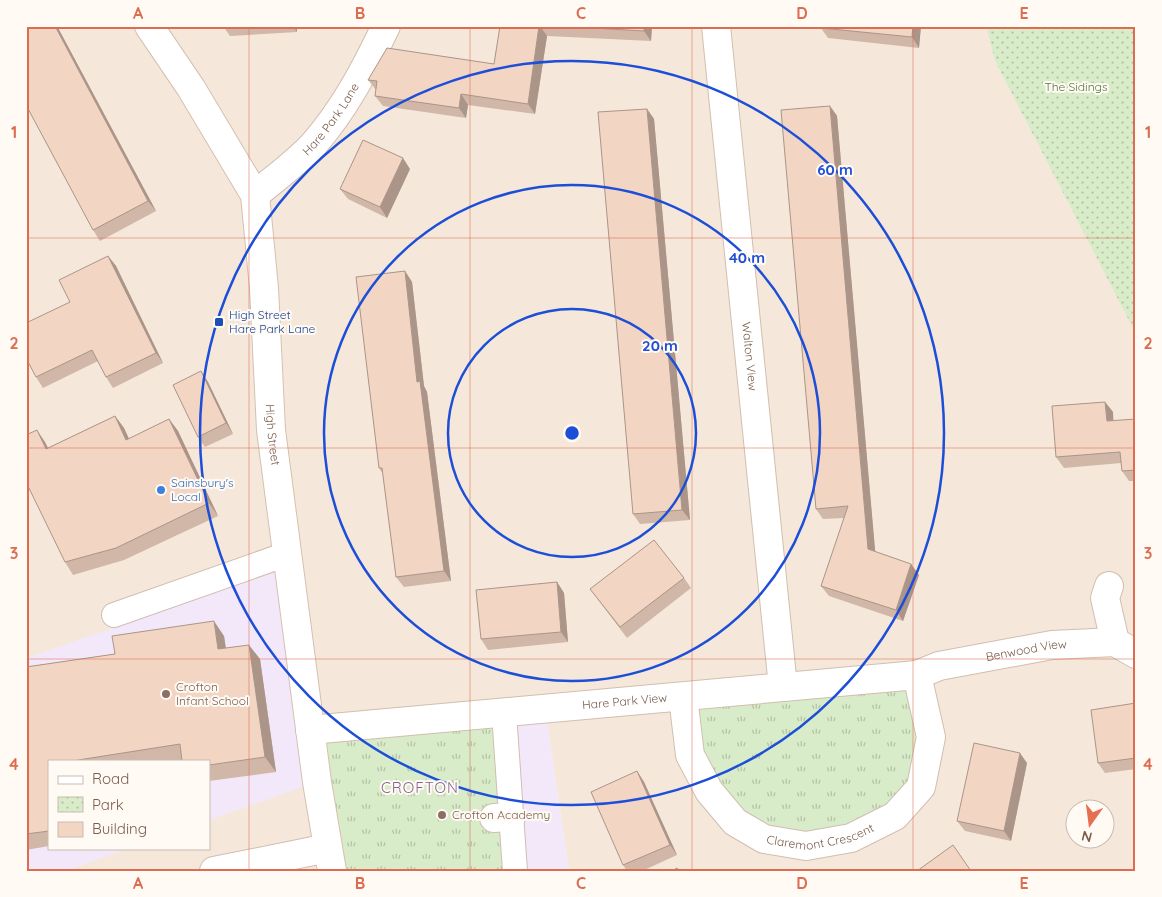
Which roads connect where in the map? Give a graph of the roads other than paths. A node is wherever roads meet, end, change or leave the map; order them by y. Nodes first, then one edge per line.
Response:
1 (149, 26) edge
2 (386, 26) edge
3 (716, 26) edge
4 (255, 195) junction
5 (287, 554) junction
6 (1109, 586) dead end
7 (114, 615) dead end
8 (1126, 648) edge
9 (928, 671) junction
10 (783, 688) junction
11 (683, 697) junction
12 (504, 713) junction
13 (310, 730) junction
14 (330, 859) edge
15 (214, 871) edge
16 (515, 871) edge

1 - 4 street, High Street
2 - 4 street, Hare Park Lane
3 - 10 street, Walton View
4 - 5 street, High Street
5 - 7 lane
5 - 13 street, High Street
6 - 8 street, Benwood View
8 - 9 street, Benwood View
9 - 10 street, Hare Park View
9 - 11 street, Claremont Crescent
10 - 11 street, Hare Park View
11 - 12 street, Hare Park View
12 - 13 street, Hare Park View
12 - 16 lane
13 - 14 street, High Street
14 - 15 street

